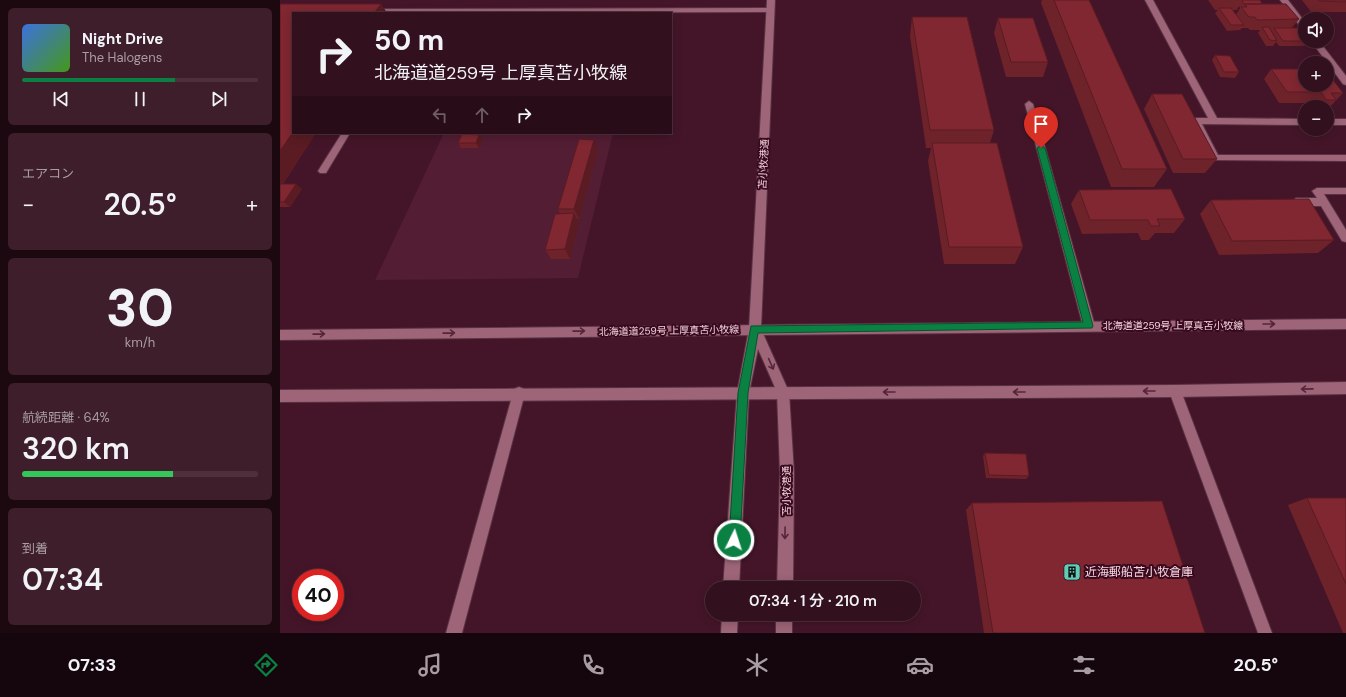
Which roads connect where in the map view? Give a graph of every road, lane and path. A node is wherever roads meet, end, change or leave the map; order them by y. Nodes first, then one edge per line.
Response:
1 (1149, 0) edge
2 (1284, 0) edge
3 (771, 5) edge
4 (366, 11) edge
5 (421, 12) edge
6 (1298, 18) edge
7 (1320, 48) edge
8 (1346, 82) edge
9 (1029, 104) dead end
10 (1214, 122) junction
11 (1298, 122) edge
12 (1334, 122) edge
13 (1346, 122) edge
14 (345, 134) edge
15 (1346, 158) edge
16 (323, 171) dead end
17 (1346, 191) edge
18 (1285, 202) edge
19 (1324, 202) junction
20 (1346, 238) edge
21 (1346, 324) edge
22 (1089, 326) junction
23 (755, 329) junction
24 (280, 335) edge
25 (1346, 388) edge
26 (1175, 391) junction
27 (783, 392) junction
28 (519, 393) junction
29 (743, 393) junction
30 (280, 396) edge
31 (731, 581) edge
32 (784, 581) edge
33 (730, 621) edge
34 (784, 621) edge
35 (454, 633) edge
36 (729, 633) edge
37 (784, 633) edge
38 (1265, 633) edge

1 - 10 lane
2 - 6 lane
3 - 5 lane
3 - 23 main road, 苫小牧港通
4 - 5 lane
7 - 8 lane
9 - 22 lane
10 - 11 lane
10 - 15 lane
12 - 13 lane
14 - 16 lane
17 - 19 lane
18 - 19 lane
19 - 20 lane
22 -> 21 main road, 北海道道259号 上厚真苫小牧線
22 - 23 main road, 北海道道259号 上厚真苫小牧線
24 -> 23 main road, 北海道道259号 上厚真苫小牧線
23 -> 27 main road, 苫小牧港通
23 - 29 main road, 苫小牧港通
25 -> 26 main road
26 -> 27 main road
26 - 38 lane
27 - 29 main road
27 -> 32 main road, 苫小牧港通
28 - 29 main road
28 - 30 main road
28 - 35 main road
29 - 31 main road, 苫小牧港通
33 - 36 main road
34 - 37 main road

